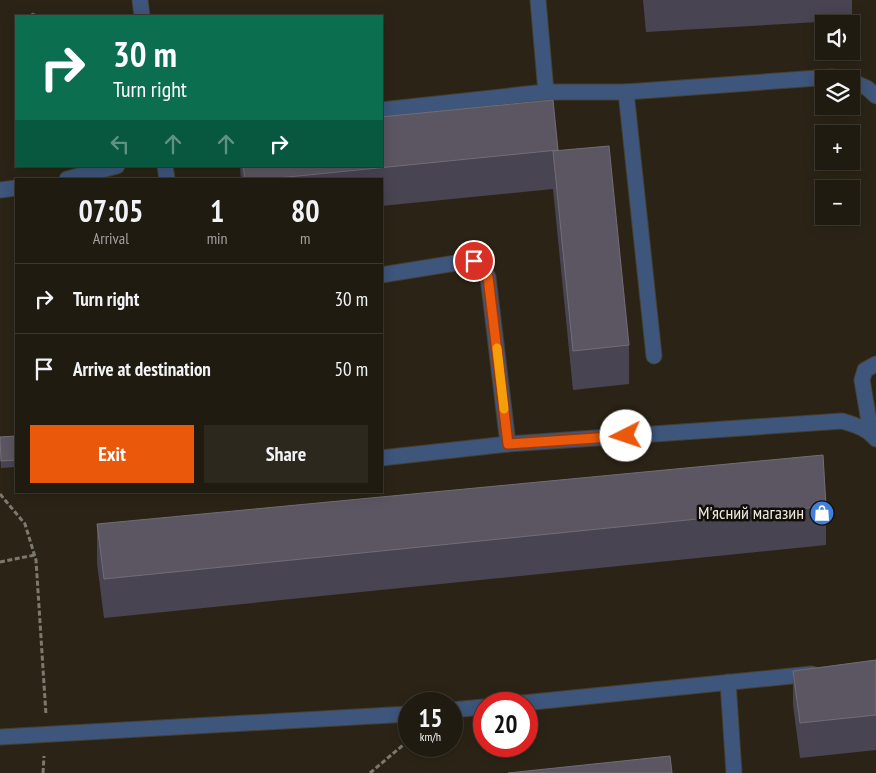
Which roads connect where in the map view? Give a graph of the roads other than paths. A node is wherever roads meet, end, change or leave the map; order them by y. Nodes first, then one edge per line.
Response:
1 (140, 0) edge
2 (538, 0) edge
3 (142, 15) edge
4 (815, 78) edge
5 (860, 85) edge
6 (546, 92) junction
7 (626, 92) junction
8 (876, 96) edge
9 (383, 110) edge
10 (113, 167) edge
11 (71, 178) edge
12 (15, 188) edge
13 (0, 190) edge
14 (383, 275) edge
15 (654, 356) dead end
16 (876, 364) edge
17 (874, 436) edge
18 (508, 444) junction
19 (383, 458) edge
20 (827, 672) edge
21 (728, 682) junction
22 (538, 701) edge
23 (398, 715) edge
24 (0, 737) edge
25 (734, 773) edge

1 - 3 lane
2 - 6 lane
4 - 7 lane
5 - 8 lane
6 - 7 lane
6 - 9 lane
7 - 15 lane
10 - 11 lane
12 - 13 lane
14 - 18 lane
16 - 17 lane
17 - 18 lane
18 - 19 lane
20 - 21 lane
21 - 22 lane
21 - 25 lane
23 - 24 lane

